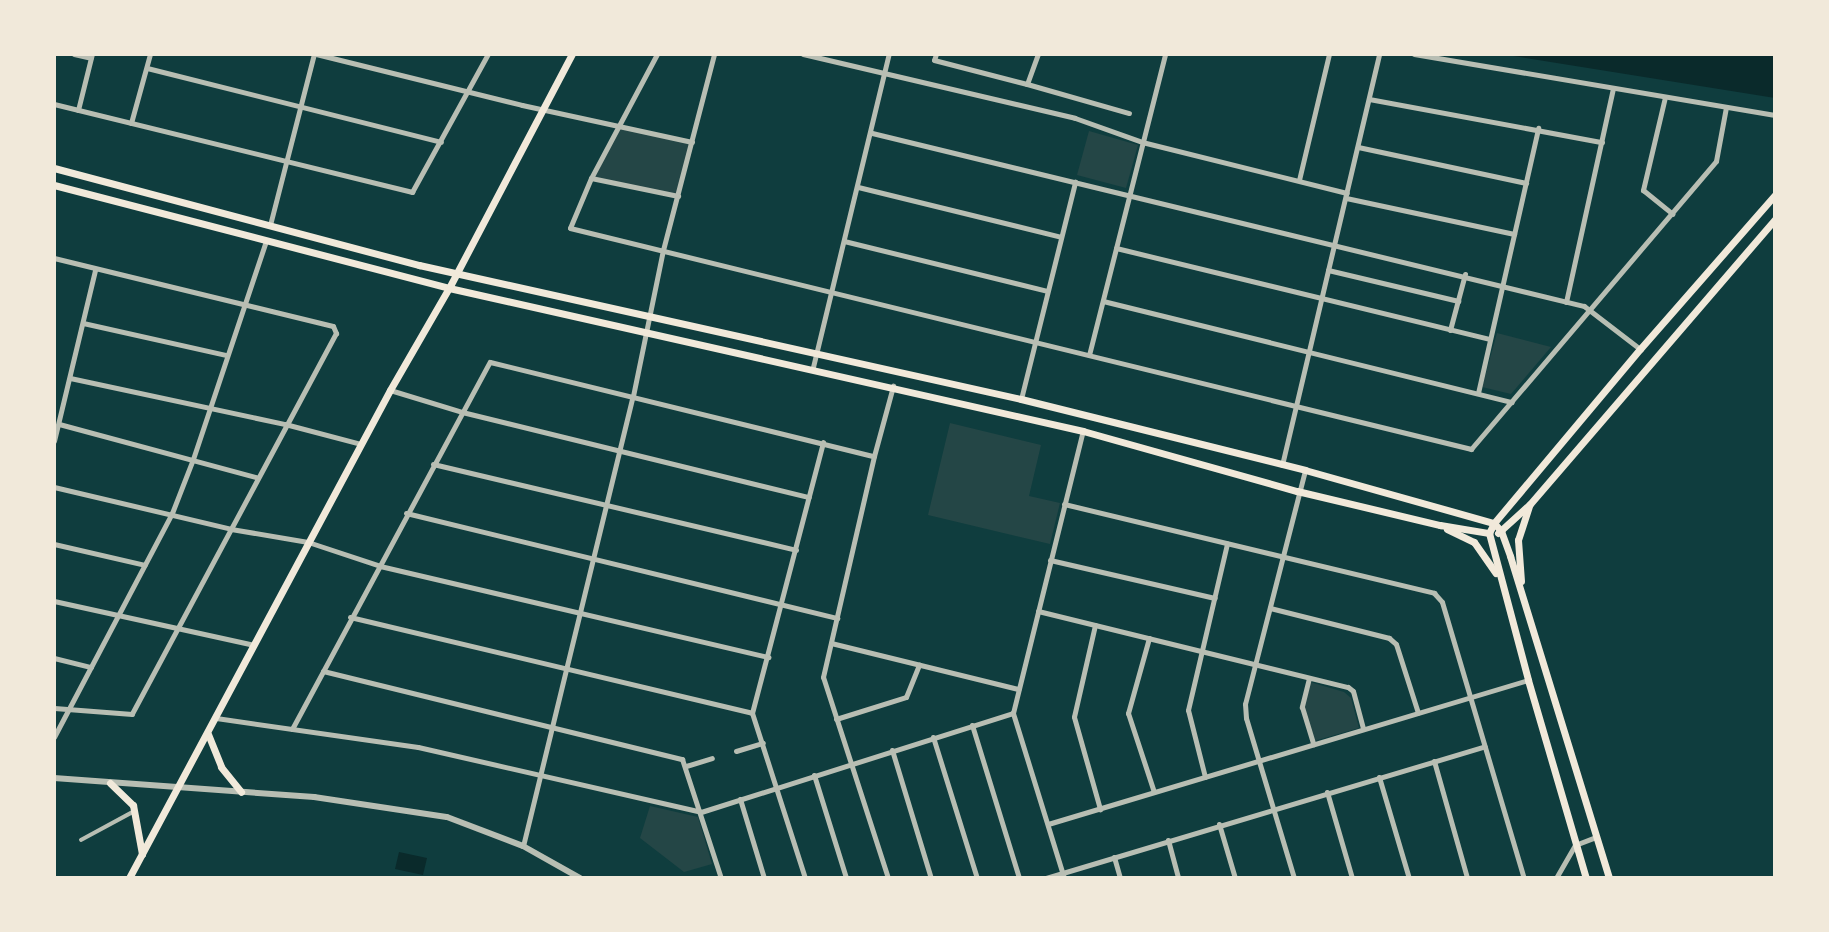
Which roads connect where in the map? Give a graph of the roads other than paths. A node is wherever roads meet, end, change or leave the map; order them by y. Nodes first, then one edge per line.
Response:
1 (75, 54) edge
2 (150, 54) edge
3 (315, 54) edge
4 (488, 54) edge
5 (572, 54) edge
6 (657, 54) edge
7 (714, 54) edge
8 (803, 54) edge
9 (889, 54) edge
10 (936, 54) edge
11 (1038, 54) edge
12 (1165, 54) edge
13 (1329, 54) edge
14 (1379, 54) edge
15 (1415, 54) edge
16 (92, 56) edge
17 (146, 68) junction
18 (885, 74) junction
19 (1027, 84) junction
20 (1613, 88) junction
21 (467, 91) junction
22 (1665, 97) junction
23 (1369, 99) junction
24 (54, 104) edge
25 (543, 107) junction
26 (1726, 107) junction
27 (300, 109) junction
28 (78, 110) junction
29 (1129, 113) dead end
30 (1775, 115) edge
31 (131, 123) junction
32 (620, 127) junction
33 (1538, 128) junction
34 (872, 133) junction
35 (441, 142) junction
36 (692, 142) junction
37 (1142, 142) junction
38 (1602, 142) junction
39 (1358, 147) junction
40 (287, 163) junction
41 (54, 168) edge
42 (591, 178) junction
43 (1299, 180) junction
44 (1074, 182) junction
45 (1525, 183) junction
46 (54, 185) edge
47 (858, 187) junction
48 (1129, 195) junction
49 (1347, 195) junction
50 (1775, 195) edge
51 (678, 196) junction
52 (1673, 214) junction
53 (1775, 219) edge
54 (270, 225) junction
55 (1514, 234) junction
56 (1061, 237) junction
57 (266, 241) junction
58 (844, 241) junction
59 (1335, 243) junction
60 (1116, 248) junction
61 (663, 250) junction
62 (54, 258) edge
63 (95, 270) junction
64 (1328, 270) junction
65 (456, 273) junction
66 (1465, 274) junction
67 (1502, 287) junction
68 (449, 288) junction
69 (1047, 291) junction
70 (830, 292) junction
71 (1321, 299) junction
72 (1103, 301) junction
73 (1458, 301) junction
74 (1566, 302) junction
75 (243, 304) junction
76 (1591, 310) junction
77 (649, 314) junction
78 (83, 323) junction
79 (646, 330) junction
80 (1450, 330) junction
81 (1489, 339) junction
82 (1035, 342) junction
83 (1640, 349) junction
84 (817, 353) junction
85 (1307, 353) junction
86 (226, 355) junction
87 (1089, 355) junction
88 (813, 367) junction
89 (70, 378) junction
90 (893, 386) junction
91 (390, 390) junction
92 (1478, 393) junction
93 (633, 396) junction
94 (1021, 399) junction
95 (1512, 402) junction
96 (1294, 407) junction
97 (208, 410) junction
98 (462, 412) junction
99 (285, 424) junction
100 (59, 425) junction
101 (1083, 431) junction
102 (54, 441) edge
103 (823, 442) junction
104 (361, 444) junction
105 (619, 451) junction
106 (874, 456) junction
107 (193, 459) junction
108 (433, 464) junction
109 (1282, 465) junction
110 (1305, 470) junction
111 (256, 477) junction
112 (54, 487) edge
113 (1297, 491) junction
114 (809, 497) junction
115 (1530, 504) junction
116 (606, 505) junction
117 (1064, 505) junction
118 (172, 513) junction
119 (406, 513) junction
120 (1494, 523) junction
121 (1440, 525) junction
122 (231, 529) junction
123 (1502, 531) junction
124 (1490, 535) junction
125 (308, 542) junction
126 (54, 544) edge
127 (1227, 544) junction
128 (796, 550) junction
129 (1283, 556) junction
130 (593, 558) junction
131 (1051, 560) junction
132 (145, 565) junction
133 (380, 566) junction
134 (1499, 578) junction
135 (1522, 595) junction
136 (1215, 598) junction
137 (54, 601) edge
138 (782, 604) junction
139 (1270, 608) junction
140 (1038, 611) junction
141 (580, 613) junction
142 (120, 616) junction
143 (350, 617) junction
144 (837, 618) junction
145 (1095, 625) junction
146 (179, 631) junction
147 (1149, 638) junction
148 (831, 643) junction
149 (254, 645) junction
150 (1202, 651) junction
151 (768, 657) junction
152 (54, 658) edge
153 (919, 664) junction
154 (1255, 664) junction
155 (91, 667) junction
156 (566, 669) junction
157 (323, 671) junction
158 (1309, 678) junction
159 (1528, 680) junction
160 (1018, 689) junction
161 (1471, 698) junction
162 (54, 708) edge
163 (69, 710) junction
164 (752, 713) junction
165 (1013, 713) junction
166 (1418, 713) junction
167 (216, 718) junction
168 (836, 719) junction
169 (972, 725) junction
170 (553, 727) junction
171 (292, 729) junction
172 (1363, 729) junction
173 (208, 734) junction
174 (54, 737) edge
175 (933, 737) junction
176 (763, 743) junction
177 (1313, 744) junction
178 (1485, 746) junction
179 (892, 750) junction
180 (736, 751) dead end
181 (712, 758) dead end
182 (1259, 761) junction
183 (1434, 761) junction
184 (853, 762) junction
185 (685, 766) junction
186 (814, 775) junction
187 (540, 777) junction
188 (1205, 777) junction
189 (1379, 777) junction
190 (54, 778) edge
191 (110, 783) junction
192 (778, 787) junction
193 (179, 788) junction
194 (241, 792) junction
195 (1154, 792) junction
196 (1327, 792) junction
197 (740, 799) junction
198 (1273, 807) junction
199 (1100, 809) junction
200 (701, 812) junction
201 (131, 814) dead end
202 (1048, 824) junction
203 (1219, 824) junction
204 (1597, 837) junction
205 (81, 840) dead end
206 (1167, 840) junction
207 (1575, 845) junction
208 (523, 846) junction
209 (142, 854) junction
210 (1114, 857) junction
211 (1064, 875) edge
212 (129, 878) edge
213 (580, 878) edge
214 (721, 878) edge
215 (764, 878) edge
216 (805, 878) edge
217 (846, 878) edge
218 (888, 878) edge
219 (931, 878) edge
220 (977, 878) edge
221 (1019, 878) edge
222 (1046, 878) edge
223 (1120, 878) edge
224 (1178, 878) edge
225 (1235, 878) edge
226 (1294, 878) edge
227 (1352, 878) edge
228 (1409, 878) edge
229 (1467, 878) edge
230 (1524, 878) edge
231 (1556, 878) edge
232 (1586, 878) edge
233 (1609, 878) edge

1 - 16 street
2 - 17 street
3 - 21 street
3 - 27 street
4 - 21 street
5 - 25 main road
6 - 32 street
7 - 36 street
8 - 18 street
9 - 18 street
10 - 19 street
11 - 19 street
12 - 37 street
13 - 43 street
14 - 23 street
15 - 20 street
16 - 28 street
17 - 27 street
17 - 31 street
18 - 34 street
18 - 37 street
19 - 29 street
20 - 22 street
20 - 38 street
21 - 25 street
21 - 35 street
22 - 26 street
22 - 52 street
23 - 33 street
23 - 39 street
24 - 28 street
25 - 32 street
25 - 65 main road
26 - 30 street
26 - 52 street
27 - 35 street
27 - 40 street
28 - 31 street
31 - 40 street
32 - 36 street
32 - 42 street
33 - 38 street
33 - 45 street
34 - 44 street
34 - 47 street
35 - 40 street
36 - 51 street
37 - 43 street
37 - 48 street
38 - 74 street
39 - 45 street
39 - 49 street
40 - 54 street
41 - 54 main road
42 - 51 street
42 - 61 street
43 - 49 street
44 - 48 street
44 - 56 street
45 - 55 street
46 - 57 main road
47 - 56 street
47 - 58 street
48 - 59 street
48 - 60 street
49 - 55 street
49 - 59 street
50 - 83 main road
51 - 61 street
52 - 76 street
53 - 115 main road
54 - 65 main road
55 - 67 street
56 - 69 street
57 - 68 main road
57 - 75 street
58 - 69 street
58 - 70 street
59 - 64 street
59 - 66 street
60 - 71 street
60 - 72 street
61 - 70 street
61 - 77 street
62 - 63 street
63 - 75 street
63 - 78 street
64 - 71 street
64 - 73 street
65 - 68 main road
65 - 77 main road
66 - 67 street
66 - 73 street
67 - 74 street
67 - 81 street
68 - 79 main road
68 - 91 main road
69 - 82 street
70 - 82 street
70 - 84 street
71 - 80 street
71 - 85 street
72 - 85 street
72 - 87 street
73 - 80 street
74 - 76 street
75 - 86 street
75 - 99 street
76 - 83 street
76 - 95 street
77 - 79 street
77 - 84 main road
78 - 86 street
78 - 89 street
79 - 88 main road
79 - 93 street
80 - 81 street
81 - 92 street
82 - 87 street
82 - 94 street
83 - 120 main road
84 - 88 street
84 - 94 main road
85 - 92 street
85 - 96 street
86 - 97 street
87 - 96 street
88 - 90 main road
89 - 97 street
89 - 100 street
90 - 101 main road
90 - 106 street
91 - 98 street
91 - 104 main road
92 - 95 street
93 - 98 street
93 - 103 street
93 - 105 street
94 - 109 main road
95 - 96 street
96 - 109 street
97 - 99 street
97 - 107 street
98 - 105 street
98 - 108 street
99 - 104 street
99 - 111 street
100 - 102 street
100 - 107 street
101 - 113 main road
101 - 117 street
103 - 106 street
103 - 114 street
104 - 125 main road
105 - 114 street
105 - 116 street
106 - 144 street
107 - 111 street
107 - 118 street
108 - 116 street
108 - 119 street
109 - 110 main road
110 - 113 street
110 - 120 main road
111 - 122 street
112 - 118 street
113 - 121 main road
113 - 129 street
114 - 128 street
115 - 123 main road
115 - 135 main road
116 - 128 street
116 - 130 street
117 - 127 street
117 - 131 street
118 - 122 street
118 - 132 street
119 - 130 street
119 - 133 street
120 - 123 main road
120 - 124 main road
121 - 124 main road
121 - 134 main road
122 - 125 street
122 - 146 street
123 - 124 main road
123 - 135 main road
124 - 134 main road
125 - 133 street
125 - 149 main road
126 - 132 street
127 - 129 street
127 - 136 street
128 - 138 street
129 - 139 street
129 - 161 street
130 - 138 street
130 - 141 street
131 - 136 street
131 - 140 street
132 - 142 street
133 - 141 street
133 - 143 street
134 - 159 main road
135 - 204 main road
136 - 150 street
137 - 142 street
138 - 144 street
138 - 151 street
139 - 154 street
139 - 166 street
140 - 145 street
140 - 160 street
141 - 151 street
141 - 156 street
142 - 146 street
142 - 155 street
143 - 156 street
143 - 157 street
144 - 148 street
145 - 147 street
145 - 199 street
146 - 149 street
146 - 163 street
147 - 150 street
147 - 195 street
148 - 153 street
148 - 168 street
149 - 167 main road
150 - 154 street
150 - 188 street
151 - 164 street
152 - 155 street
153 - 160 street
153 - 168 street
154 - 158 street
154 - 182 street
155 - 163 street
156 - 164 street
156 - 170 street
157 - 170 street
157 - 171 street
158 - 172 street
158 - 177 street
159 - 161 street
159 - 207 main road
160 - 165 street
161 - 166 street
161 - 178 street
162 - 163 street
163 - 174 street
164 - 176 street
165 - 169 street
165 - 202 street
166 - 172 street
167 - 171 street
167 - 173 main road
168 - 184 street
169 - 175 street
169 - 221 street
170 - 185 street
170 - 187 street
171 - 187 street
172 - 177 street
173 - 193 main road
173 - 194 main road
175 - 179 street
175 - 220 street
176 - 180 street
176 - 192 street
177 - 182 street
178 - 183 street
178 - 230 street
179 - 184 street
179 - 219 street
181 - 185 street
182 - 188 street
182 - 198 street
183 - 189 street
183 - 229 street
184 - 186 street
184 - 218 street
185 - 200 street
186 - 192 street
186 - 217 street
187 - 200 street
187 - 208 street
188 - 195 street
189 - 196 street
189 - 228 street
190 - 191 street
191 - 193 street
191 - 209 main road
192 - 197 street
192 - 216 street
193 - 194 street
193 - 209 main road
194 - 208 street
195 - 199 street
196 - 198 street
196 - 227 street
197 - 200 street
197 - 215 street
198 - 203 street
198 - 226 street
199 - 202 street
200 - 214 street
201 - 205 street
202 - 211 street
203 - 206 street
203 - 225 street
204 - 207 street
204 - 233 main road
206 - 210 street
206 - 224 street
207 - 231 street
207 - 232 main road
208 - 213 street
209 - 212 main road
210 - 211 street
210 - 223 street
211 - 222 street

